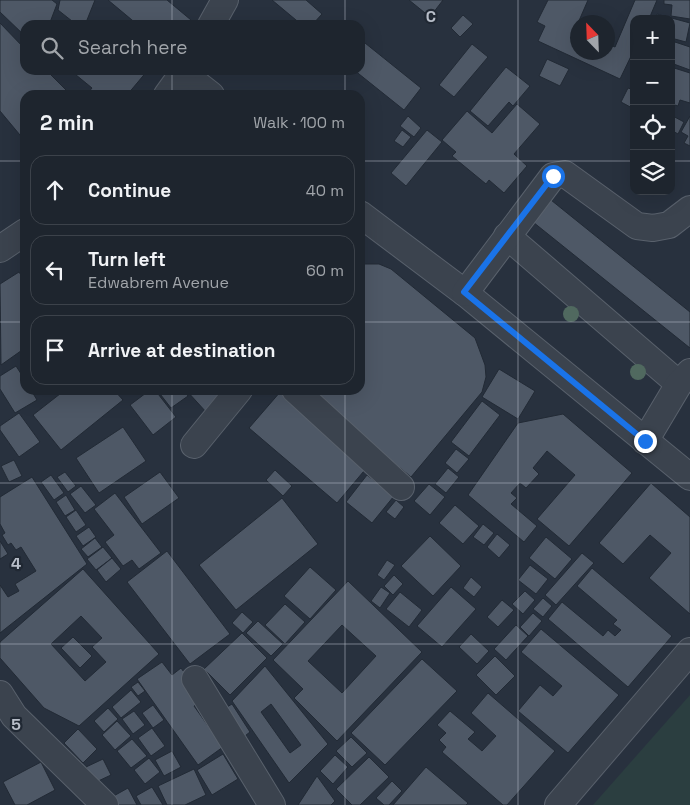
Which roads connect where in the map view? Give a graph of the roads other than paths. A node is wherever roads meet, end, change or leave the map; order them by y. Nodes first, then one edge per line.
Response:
1 (225, 0) edge
2 (214, 20) edge
3 (182, 75) edge
4 (188, 75) edge
5 (170, 90) edge
6 (205, 90) edge
7 (690, 209) edge
8 (365, 226) edge
9 (20, 235) edge
10 (507, 236) junction
11 (0, 249) edge
12 (464, 292) junction
13 (684, 378) edge
14 (235, 395) edge
15 (300, 395) edge
16 (645, 441) junction
17 (194, 446) dead end
18 (690, 477) edge
19 (401, 487) dead end
20 (690, 651) edge
21 (195, 679) dead end
22 (0, 694) edge
23 (105, 805) edge
24 (272, 805) edge
25 (558, 805) edge

1 - 2 street
3 - 5 street
4 - 6 street
7 - 10 street
8 - 12 street
9 - 11 street
10 - 12 street
10 - 13 street
12 - 16 street
13 - 16 street
14 - 17 street
15 - 19 street
16 - 18 street
20 - 25 street
21 - 24 street
22 - 23 street

